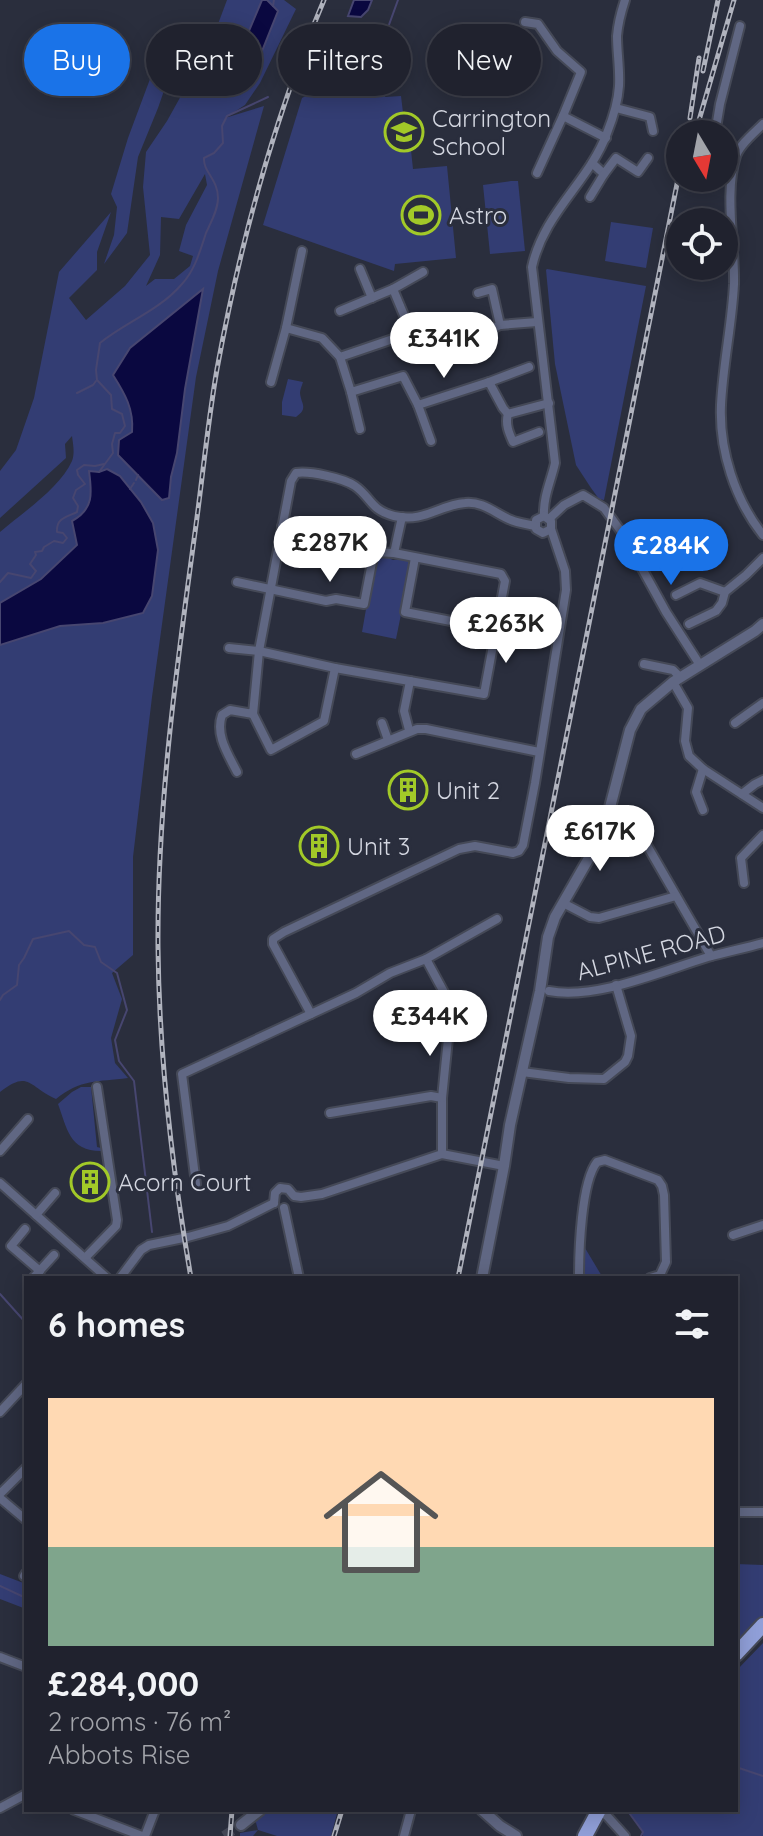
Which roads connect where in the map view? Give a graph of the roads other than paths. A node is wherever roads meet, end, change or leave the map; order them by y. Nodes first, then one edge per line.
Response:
1 (625, 0) edge
2 (525, 22) dead end
3 (740, 26) dead end
4 (616, 108) junction
5 (563, 116) junction
6 (717, 120) edge
7 (763, 124) edge
8 (653, 131) dead end
9 (606, 138) junction
10 (738, 150) edge
11 (648, 158) dead end
12 (592, 163) junction
13 (537, 173) dead end
14 (604, 174) junction
15 (732, 192) edge
16 (590, 197) dead end
17 (302, 251) dead end
18 (360, 269) dead end
19 (423, 272) dead end
20 (393, 289) junction
21 (478, 293) dead end
22 (372, 298) junction
23 (340, 311) dead end
24 (537, 322) junction
25 (500, 325) junction
26 (286, 328) junction
27 (411, 332) junction
28 (340, 357) junction
29 (529, 367) dead end
30 (271, 382) dead end
31 (489, 382) junction
32 (351, 392) junction
33 (549, 403) junction
34 (418, 405) junction
35 (508, 414) junction
36 (360, 429) dead end
37 (539, 432) dead end
38 (431, 441) dead end
39 (402, 517) junction
40 (547, 517) junction
41 (282, 526) junction
42 (535, 526) junction
43 (551, 529) junction
44 (763, 535) edge
45 (374, 552) junction
46 (394, 553) junction
47 (415, 558) junction
48 (763, 558) edge
49 (237, 582) dead end
50 (271, 589) junction
51 (725, 592) junction
52 (676, 595) dead end
53 (689, 624) dead end
54 (763, 624) edge
55 (497, 630) junction
56 (229, 648) dead end
57 (259, 651) junction
58 (644, 664) dead end
59 (700, 665) junction
60 (335, 668) junction
61 (675, 677) junction
62 (410, 681) junction
63 (763, 703) edge
64 (248, 714) junction
65 (382, 723) dead end
66 (735, 723) dead end
67 (409, 730) junction
68 (388, 740) junction
69 (539, 752) junction
70 (356, 754) dead end
71 (703, 769) junction
72 (237, 772) dead end
73 (763, 780) edge
74 (742, 794) junction
75 (763, 808) edge
76 (703, 810) dead end
77 (607, 819) junction
78 (763, 835) edge
79 (744, 883) dead end
80 (676, 896) junction
81 (563, 903) junction
82 (497, 919) dead end
83 (763, 943) edge
84 (711, 956) junction
85 (426, 959) junction
86 (616, 985) junction
87 (549, 991) dead end
88 (311, 1014) junction
89 (522, 1072) junction
90 (97, 1087) dead end
91 (442, 1098) junction
92 (330, 1113) dead end
93 (28, 1119) dead end
94 (0, 1151) edge
95 (442, 1154) junction
96 (504, 1166) junction
97 (0, 1183) edge
98 (196, 1184) dead end
99 (55, 1193) dead end
100 (294, 1196) junction
101 (274, 1203) junction
102 (284, 1208) junction
103 (36, 1215) junction
104 (763, 1225) edge
105 (733, 1235) dead end
106 (67, 1242) junction
107 (85, 1258) junction
108 (37, 1274) edge
109 (105, 1276) edge
110 (125, 1276) edge
111 (299, 1276) edge
112 (482, 1276) edge
113 (579, 1276) edge
114 (657, 1276) edge
115 (24, 1386) edge
116 (0, 1412) edge
117 (24, 1470) edge
118 (0, 1496) edge
119 (738, 1512) edge
120 (763, 1512) edge
121 (24, 1518) edge
122 (763, 1625) edge
123 (738, 1652) edge
124 (0, 1657) edge
125 (24, 1666) edge
126 (24, 1795) edge
127 (0, 1808) edge
128 (79, 1812) edge
129 (154, 1812) edge
130 (257, 1812) edge
131 (410, 1812) edge
132 (484, 1812) edge
133 (598, 1812) edge
134 (601, 1812) edge
135 (241, 1825) tunnel mouth
136 (143, 1836) edge
137 (404, 1836) edge
138 (516, 1836) edge
139 (585, 1836) edge
140 (625, 1836) edge

1 - 4 street
2 - 5 street
3 - 6 street
4 - 8 street
4 - 9 street
5 - 9 street
5 - 13 street
7 - 10 street
9 - 12 street
11 - 14 street
12 - 14 street
12 - 24 street
14 - 16 street
15 - 44 street
17 - 26 street
18 - 22 street
19 - 20 street
20 - 22 street
20 - 27 street
21 - 25 street
22 - 23 street
24 - 25 street
24 - 33 street
25 - 27 street
26 - 28 street
26 - 30 street
27 - 28 street
28 - 32 street
29 - 31 street
31 - 34 street
31 - 35 street
32 - 34 street
32 - 36 street
33 - 35 street
33 - 40 street
34 - 38 street
35 - 37 street
39 - 41 street
39 - 42 street
39 - 46 street
40 - 42 street
40 - 43 street
40 - 59 street
41 - 45 street
41 - 50 street
42 - 43 street
43 - 69 street
45 - 46 street
45 - 50 street
46 - 47 street
47 - 55 street
47 - 55 street
48 - 51 street
49 - 50 street
50 - 57 street
51 - 52 street
51 - 53 street
54 - 59 street
55 - 62 street
56 - 57 street
57 - 60 street
57 - 64 street
58 - 61 street
59 - 61 street
60 - 62 street
60 - 64 street
61 - 71 street
61 - 77 street
62 - 67 street
63 - 66 street
64 - 72 street
65 - 68 street
67 - 68 street
67 - 69 street
68 - 70 street
69 - 88 street
71 - 74 street
71 - 76 street
73 - 74 street
74 - 75 street
77 - 80 street
77 - 81 street
78 - 79 street
80 - 81 street
80 - 84 street
81 - 89 street
82 - 85 street
83 - 84 street, ALPINE ROAD
84 - 86 street, ALPINE ROAD
85 - 88 street
85 - 91 street
86 - 87 street, ALPINE ROAD
86 - 89 street
88 - 98 street
89 - 96 street
90 - 107 street
91 - 92 street
91 - 95 street
93 - 94 street
95 - 96 street
95 - 100 street
96 - 112 street
97 - 103 street
99 - 103 street
100 - 101 street
100 - 102 street
101 - 102 street
101 - 110 street
102 - 111 street
103 - 106 street
103 - 108 street
104 - 105 street
106 - 107 street
106 - 108 street
107 - 109 street
113 - 114 street
115 - 116 street
117 - 118 street
118 - 121 street
119 - 120 street
122 - 123 main road
124 - 125 street
126 - 127 street
128 - 136 street
129 - 136 street
130 - 135 street
131 - 137 street
132 - 138 street
133 - 139 main road
134 - 140 street

